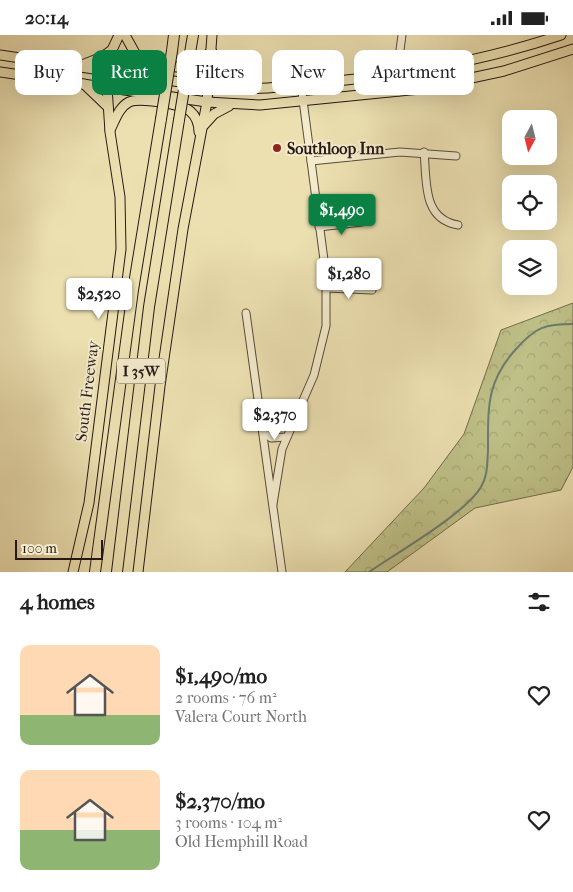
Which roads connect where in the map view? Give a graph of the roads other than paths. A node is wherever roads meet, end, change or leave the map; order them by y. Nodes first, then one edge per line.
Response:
1 (119, 35) edge
2 (125, 35) edge
3 (174, 35) edge
4 (193, 35) edge
5 (212, 35) edge
6 (402, 35) edge
7 (561, 35) edge
8 (210, 47) junction
9 (573, 49) edge
10 (112, 50) edge
11 (210, 50) edge
12 (211, 50) edge
13 (400, 50) edge
14 (1, 55) edge
15 (15, 57) edge
16 (474, 61) edge
17 (0, 71) edge
18 (474, 78) edge
19 (83, 83) junction
20 (92, 84) edge
21 (107, 95) edge
22 (160, 95) edge
23 (207, 95) edge
24 (302, 95) edge
25 (370, 95) edge
26 (207, 102) junction
27 (303, 102) junction
28 (232, 105) junction
29 (108, 107) junction
30 (203, 127) junction
31 (110, 131) junction
32 (199, 142) junction
33 (424, 152) junction
34 (456, 156) dead end
35 (311, 161) junction
36 (362, 222) dead end
37 (458, 225) dead end
38 (319, 227) junction
39 (327, 288) junction
40 (372, 290) dead end
41 (246, 313) dead end
42 (263, 432) junction
43 (286, 437) junction
44 (273, 504) junction
45 (73, 572) edge
46 (95, 572) edge
47 (117, 572) edge
48 (138, 572) edge
49 (282, 572) edge

1 - 10 main road, South Freeway
2 - 8 main road
3 - 46 highway, South Freeway / I 35W, bridge
4 - 47 highway, I 35W, bridge
5 - 8 main road
6 - 13 street
7 - 16 main road
8 - 11 main road
8 - 12 main road
9 - 18 main road
14 - 15 main road
14 - 17 main road
17 - 19 main road
19 - 20 main road
19 - 29 main road
21 - 29 main road, South Freeway
22 - 26 main road
23 - 26 main road
24 - 27 street
25 - 27 main road
26 - 28 main road
26 - 30 main road
27 - 28 main road
27 - 35 street
28 - 30 main road
29 - 31 main road, South Freeway
30 - 32 main road
31 - 32 main road
31 - 45 main road, South Freeway
32 - 48 main road
33 - 34 street
33 - 35 street
33 - 37 street
35 - 38 street
36 - 38 street
38 - 39 street
39 - 40 street
39 - 43 street
41 - 42 street
42 - 43 street
42 - 44 street
43 - 44 street
44 - 49 street

